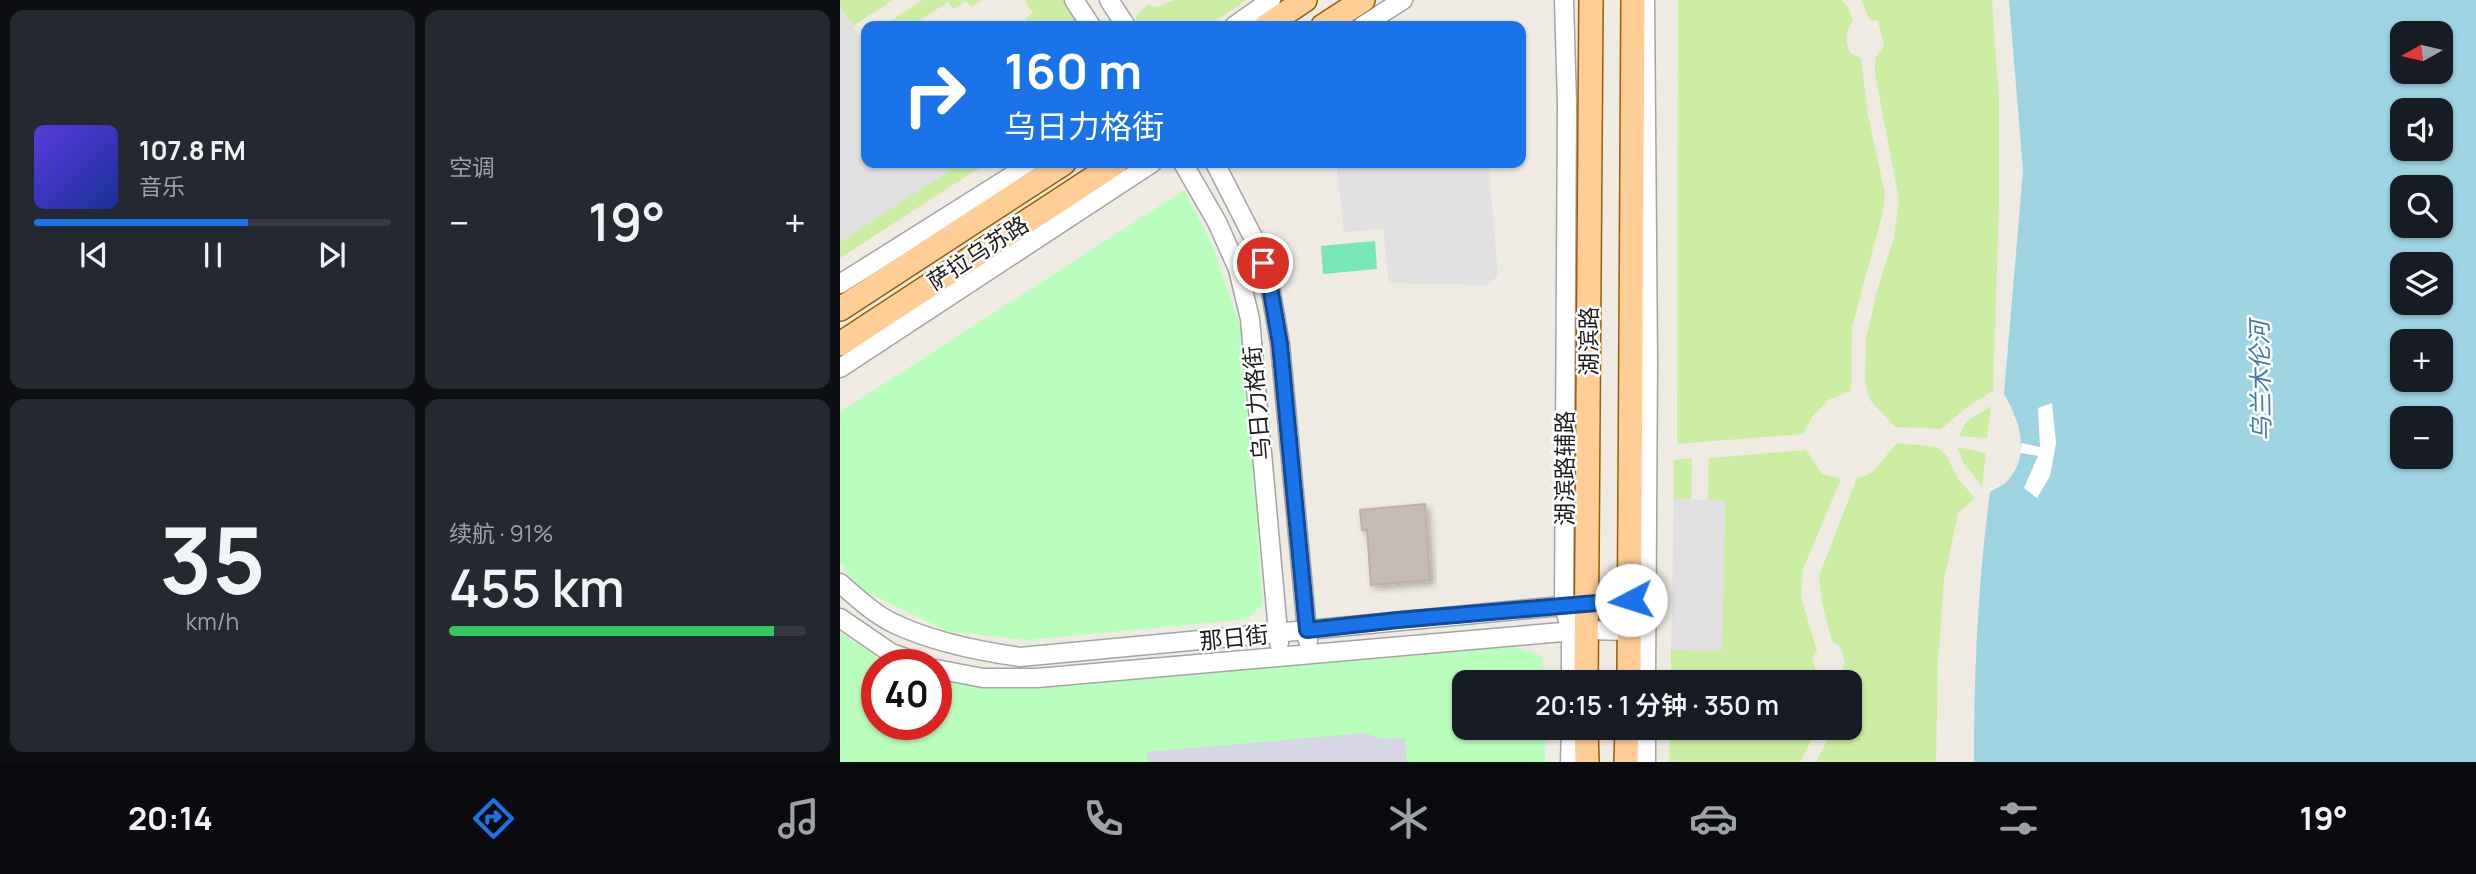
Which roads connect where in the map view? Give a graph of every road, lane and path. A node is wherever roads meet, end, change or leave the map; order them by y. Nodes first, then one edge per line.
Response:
1 (1074, 0) edge
2 (1109, 0) edge
3 (1271, 0) edge
4 (1305, 0) edge
5 (1363, 0) edge
6 (1403, 0) edge
7 (1564, 0) edge
8 (1591, 0) edge
9 (1633, 0) edge
10 (1645, 0) edge
11 (1088, 21) edge
12 (1123, 21) edge
13 (1241, 21) edge
14 (1274, 21) edge
15 (1330, 21) edge
16 (1370, 21) edge
17 (1024, 168) edge
18 (1056, 168) edge
19 (1108, 168) edge
20 (1144, 168) edge
21 (1186, 168) edge
22 (1218, 168) edge
23 (840, 284) edge
24 (840, 309) edge
25 (840, 344) edge
26 (840, 368) edge
27 (840, 583) edge
28 (1638, 599) junction
29 (1576, 605) junction
30 (840, 618) edge
31 (1638, 629) junction
32 (1307, 630) junction
33 (1578, 631) junction
34 (1279, 633) junction
35 (885, 649) edge
36 (1310, 654) junction
37 (1280, 657) junction
38 (1573, 670) edge
39 (1584, 670) edge
40 (1631, 670) edge
41 (1644, 670) edge
42 (952, 672) edge
43 (1571, 740) edge
44 (1586, 740) edge
45 (1627, 740) edge
46 (1646, 740) edge
47 (1570, 762) edge
48 (1587, 762) edge
49 (1626, 762) edge
50 (1646, 762) edge

1 - 11 street
2 - 12 street
3 - 13 street
4 - 14 main road
5 - 15 main road
6 - 16 street
7 - 29 street, 湖滨路辅路
8 - 29 main road, 湖滨路
9 - 28 main road, 湖滨路
10 - 28 street
17 - 23 street
18 - 24 main road, 萨拉乌苏路
19 - 25 main road, 萨拉乌苏路
20 - 26 street
21 - 34 street, 乌日力格街
22 - 32 street, 乌日力格街
27 - 34 street, 那日街
28 - 29 street, 那日街
28 - 31 main road, 湖滨路
29 - 32 street, 那日街
29 - 33 main road, 湖滨路
30 - 35 street
31 - 33 street, 那日街
31 - 40 main road, 湖滨路
31 - 41 street
32 - 34 street, 那日街
32 - 36 street, 乌日力格街
33 - 36 street, 那日街
33 - 38 street
33 - 39 main road, 湖滨路
34 - 37 street, 乌日力格街
36 - 37 street, 那日街
37 - 42 street, 那日街
43 - 47 street
44 - 48 main road
45 - 49 main road
46 - 50 street

